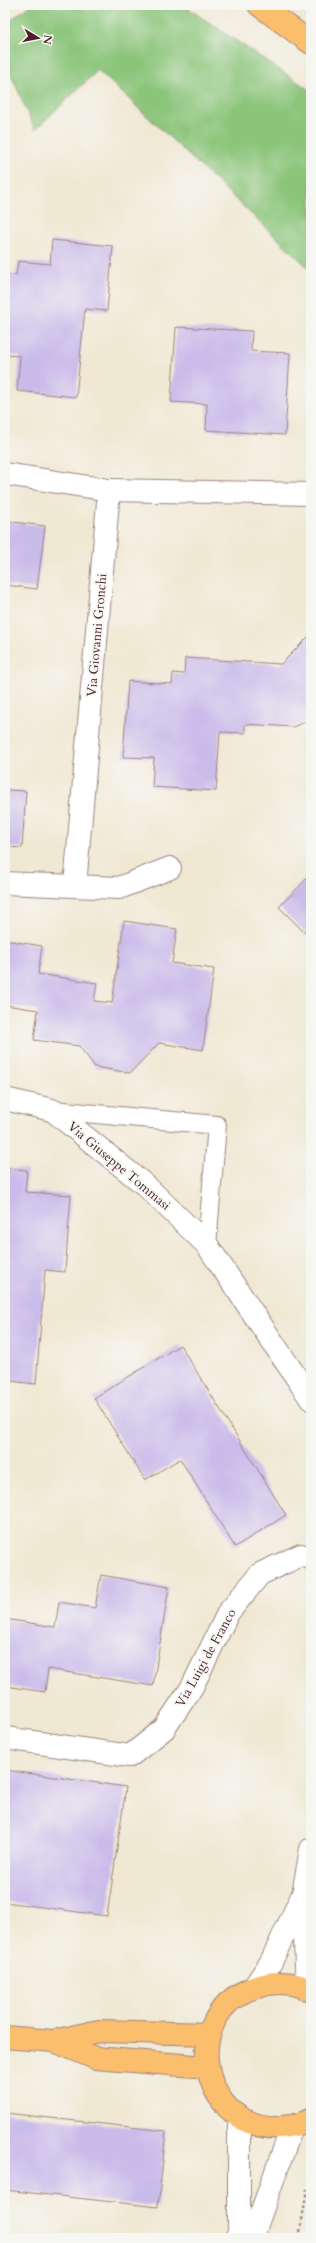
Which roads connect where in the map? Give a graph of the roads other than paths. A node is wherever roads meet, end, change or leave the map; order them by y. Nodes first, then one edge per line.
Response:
1 (258, 5) edge
2 (311, 43) edge
3 (5, 474) edge
4 (110, 490) junction
5 (311, 494) edge
6 (170, 868) dead end
7 (5, 882) edge
8 (75, 886) junction
9 (5, 1099) edge
10 (52, 1110) junction
11 (207, 1245) junction
12 (311, 1399) edge
13 (308, 1551) edge
14 (5, 1738) edge
15 (311, 1849) edge
16 (303, 1894) junction
17 (254, 1987) junction
18 (309, 1990) edge
19 (209, 2034) junction
20 (5, 2037) edge
21 (54, 2041) junction
22 (207, 2067) junction
23 (240, 2117) junction
24 (302, 2123) edge
25 (238, 2238) edge
26 (252, 2238) edge

1 - 2 main road
3 - 4 street
4 - 5 street
4 - 8 street, Via Giovanni Gronchi
6 - 8 street
7 - 8 street
9 - 10 street, Via Giuseppe Tommasi
10 - 11 street, Via Giuseppe Tommasi
10 - 11 lane
11 - 12 street, Via Giuseppe Tommasi
13 - 14 street, Via Luigi de Franco
15 - 16 street
16 - 17 street
16 - 18 street
17 - 18 main road
17 - 19 main road
19 - 21 main road
19 - 22 main road
20 - 21 main road
21 - 22 main road
22 - 23 main road
23 - 24 main road
23 - 25 street
24 - 26 street

